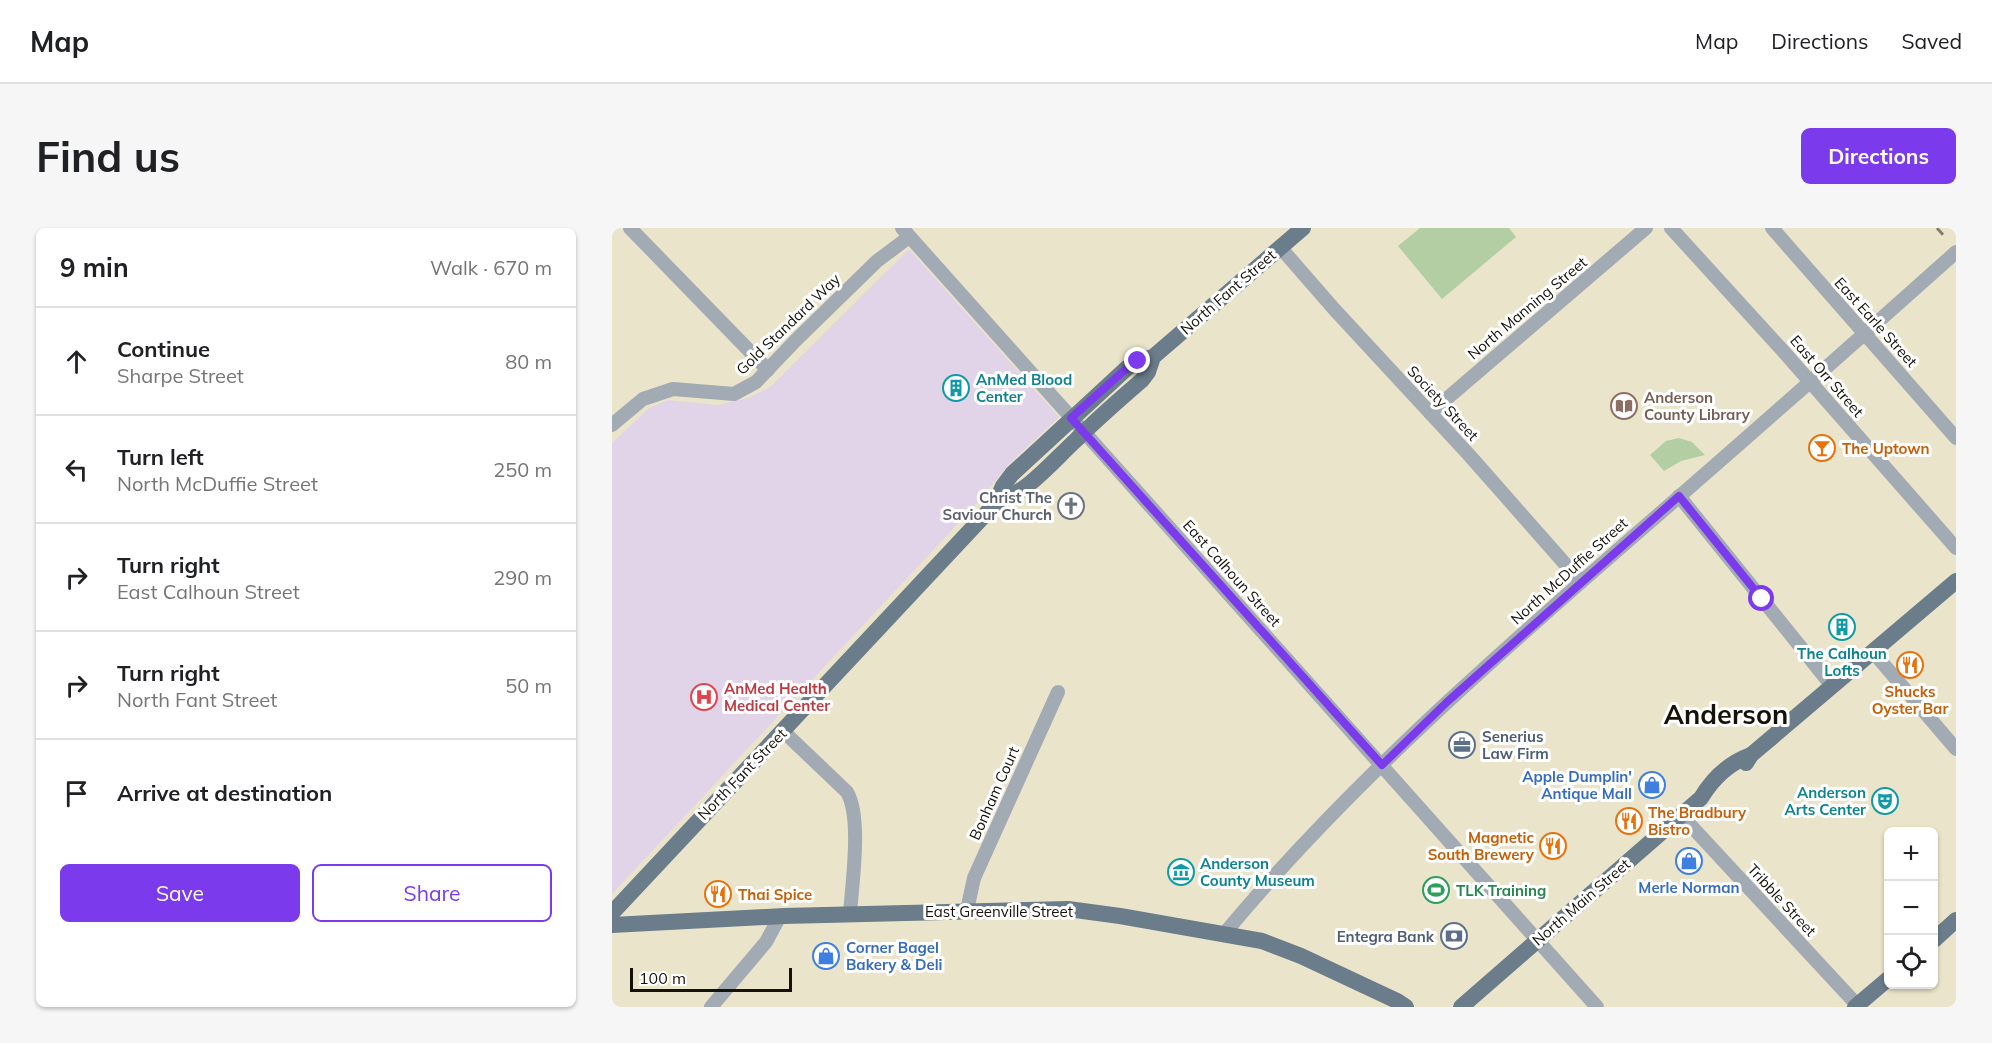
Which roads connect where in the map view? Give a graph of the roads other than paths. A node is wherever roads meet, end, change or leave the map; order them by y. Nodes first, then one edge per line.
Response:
1 (630, 228) edge
2 (1303, 228) edge
3 (1646, 228) edge
4 (1671, 228) edge
5 (1772, 228) edge
6 (905, 232) edge
7 (1280, 247) junction
8 (1956, 252) edge
9 (1864, 333) junction
10 (1153, 357) junction
11 (768, 370) junction
12 (1810, 382) junction
13 (1430, 413) junction
14 (1071, 418) junction
15 (612, 425) edge
16 (1084, 432) junction
17 (1956, 438) edge
18 (1679, 496) junction
19 (995, 504) junction
20 (1956, 548) edge
21 (1956, 581) edge
22 (1581, 582) junction
23 (1873, 652) junction
24 (1832, 686) junction
25 (1058, 692) dead end
26 (783, 731) junction
27 (1956, 749) edge
28 (1382, 765) junction
29 (1681, 815) junction
30 (967, 910) junction
31 (612, 913) edge
32 (850, 914) junction
33 (780, 916) junction
34 (1956, 920) edge
35 (612, 925) edge
36 (1224, 934) junction
37 (1938, 936) edge
38 (1539, 940) junction
39 (1884, 982) edge
40 (715, 1005) edge
41 (1857, 1006) edge
42 (1406, 1007) edge
43 (1461, 1007) edge
44 (1597, 1007) edge

1 - 11 street
2 - 7 main road, North Fant Street
3 - 13 street, North Manning Street
4 - 12 street, East Orr Street
5 - 9 street, East Earle Street
6 - 11 street, Gold Standard Way
6 - 14 street, East Calhoun Street
7 - 10 main road, North Fant Street
7 - 13 street, Society Street
8 - 9 street, North McDuffie Street
9 - 12 street, North McDuffie Street
9 - 17 street, East Earle Street
10 - 14 main road, North Fant Street
10 - 16 main road, North Fant Street
11 - 15 street, Gold Standard Way
12 - 18 street, North McDuffie Street
12 - 20 street, East Orr Street
13 - 22 street, Society Street
14 - 16 street, East Calhoun Street
14 - 19 main road, North Fant Street
16 - 19 main road, North Fant Street
16 - 28 street, East Calhoun Street
18 - 22 street, North McDuffie Street
18 - 24 street
19 - 26 main road, North Fant Street
21 - 23 main road, North Main Street
22 - 28 street, North McDuffie Street
23 - 24 main road, North Main Street
23 - 27 street
24 - 29 main road, North Main Street
25 - 30 street, Bonham Court
26 - 31 main road, North Fant Street
26 - 32 street
28 - 36 street, North McDuffie Street
28 - 38 street, East Calhoun Street
29 - 38 main road, North Main Street
29 - 41 street, Tribble Street
30 - 32 main road, East Greenville Street
30 - 36 main road, East Greenville Street
32 - 33 main road, East Greenville Street
33 - 35 main road, East Greenville Street
33 - 40 street
34 - 37 main road
36 - 42 main road, East Greenville Street
38 - 43 main road, North Main Street
38 - 44 street, East Calhoun Street
39 - 41 main road

